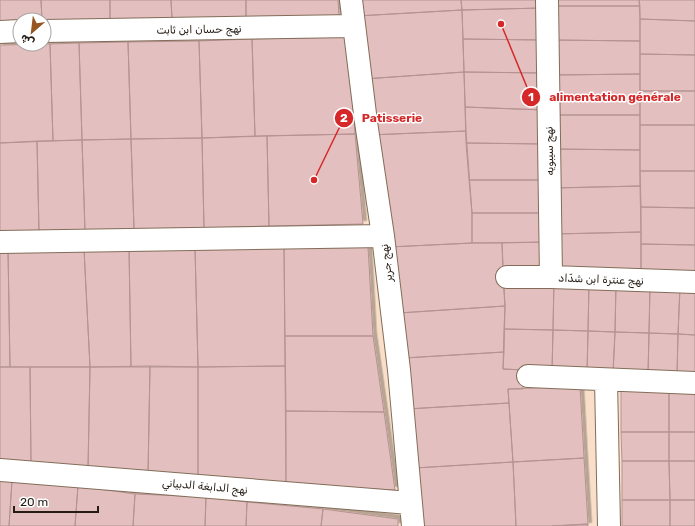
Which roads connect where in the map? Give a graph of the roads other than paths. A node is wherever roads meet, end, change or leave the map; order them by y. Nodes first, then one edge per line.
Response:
1 (351, 0) edge
2 (547, 0) edge
3 (354, 26) junction
4 (12, 31) edge
5 (52, 31) edge
6 (0, 32) edge
7 (383, 236) junction
8 (0, 242) edge
9 (551, 277) junction
10 (507, 278) dead end
11 (695, 282) edge
12 (528, 376) dead end
13 (606, 380) junction
14 (695, 383) edge
15 (0, 470) edge
16 (410, 502) junction
17 (413, 526) edge
18 (609, 526) edge

1 - 3 street, نهج جرير
2 - 9 street, نهج سيبويه
3 - 5 street, نهج حسان ابن ثابت
3 - 7 street, نهج جرير
4 - 6 street
7 - 8 street
7 - 16 street, نهج جرير
9 - 10 street, نهج عنترة ابن شدّاد
9 - 11 street, نهج عنترة ابن شدّاد
12 - 13 street
13 - 14 street
13 - 18 street
15 - 16 street, نهج الدابغة الدبياني
16 - 17 street, نهج جرير

